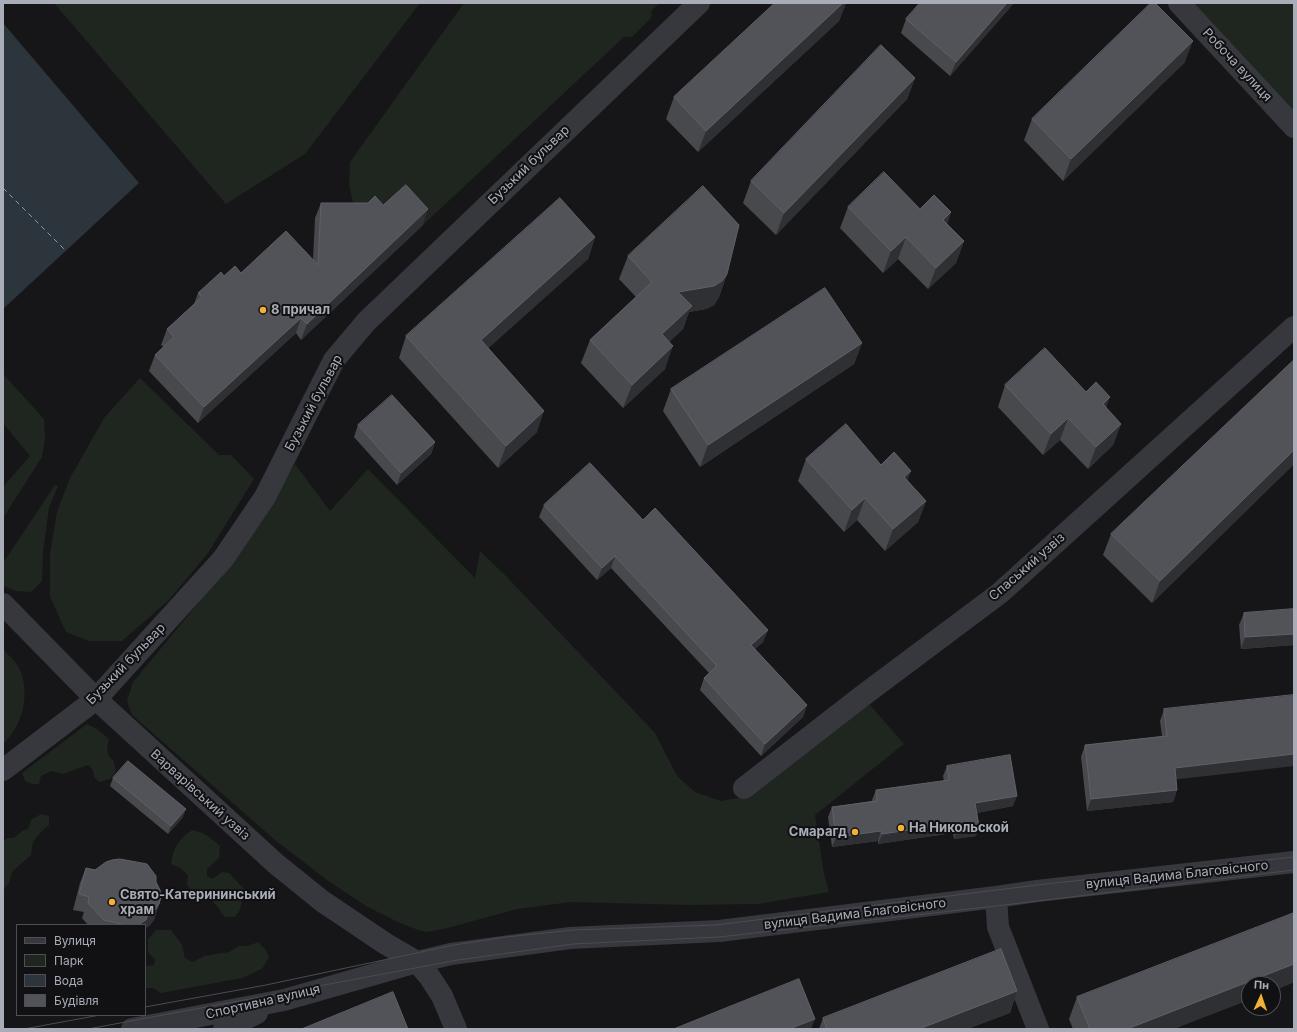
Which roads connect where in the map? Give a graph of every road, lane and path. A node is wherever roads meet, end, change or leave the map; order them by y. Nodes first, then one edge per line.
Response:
1 (699, 3) edge
2 (1179, 3) edge
3 (1294, 127) edge
4 (1294, 327) edge
5 (3, 604) edge
6 (96, 699) junction
7 (3, 770) edge
8 (744, 788) dead end
9 (1294, 862) edge
10 (996, 898) junction
11 (417, 962) junction
12 (284, 1000) junction
13 (132, 1029) edge
14 (224, 1029) edge
15 (456, 1029) edge
16 (1038, 1029) edge

1 - 6 street, Бузький бульвар
2 - 3 street, Робоча вулиця
4 - 8 street, Спаський узвіз
5 - 6 street, Варварівський узвіз
6 - 7 street, Бузький бульвар
6 - 11 street, Варварівський узвіз
9 - 10 street, вулиця Вадима Благовісного
10 - 11 street, вулиця Вадима Благовісного
10 - 16 street
11 - 12 street, Спортивна вулиця
11 - 15 street, Варварівський узвіз
12 - 13 street, Спортивна вулиця
12 - 14 street

